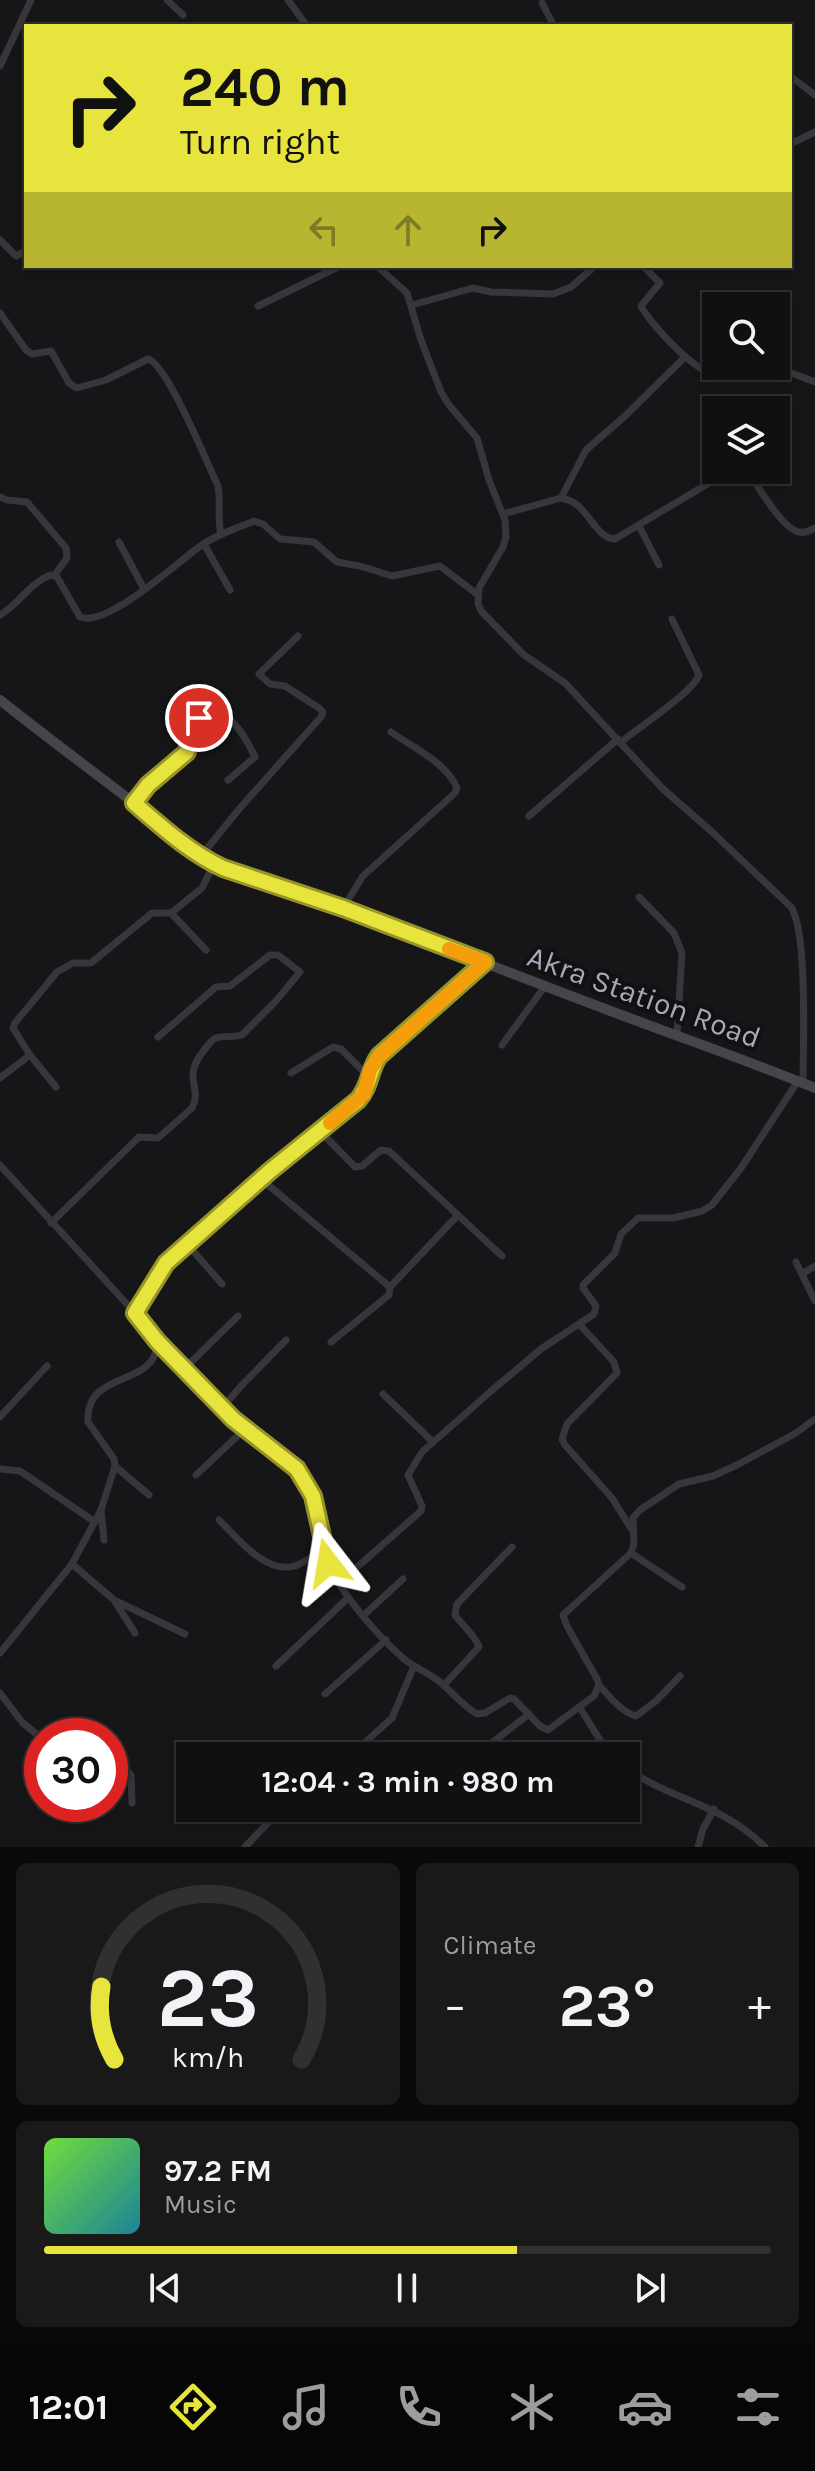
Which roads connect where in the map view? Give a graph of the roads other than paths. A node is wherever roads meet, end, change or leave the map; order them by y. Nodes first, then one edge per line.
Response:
1 (31, 0) edge
2 (167, 0) edge
3 (288, 0) edge
4 (542, 3) dead end
5 (183, 15) dead end
6 (306, 24) edge
7 (553, 24) edge
8 (0, 66) edge
9 (792, 78) edge
10 (815, 95) edge
11 (815, 132) edge
12 (792, 143) edge
13 (0, 240) edge
14 (24, 252) edge
15 (336, 268) edge
16 (379, 268) edge
17 (593, 268) edge
18 (645, 268) edge
19 (412, 305) junction
20 (258, 306) dead end
21 (0, 313) edge
22 (685, 357) junction
23 (702, 368) edge
24 (790, 372) edge
25 (815, 382) edge
26 (708, 484) edge
27 (756, 484) edge
28 (0, 497) edge
29 (561, 498) junction
30 (503, 514) junction
31 (639, 526) junction
32 (815, 528) edge
33 (221, 534) junction
34 (119, 542) dead end
35 (204, 544) junction
36 (659, 565) dead end
37 (54, 576) junction
38 (144, 589) junction
39 (230, 590) dead end
40 (478, 595) junction
41 (0, 615) edge
42 (672, 619) dead end
43 (298, 636) dead end
44 (0, 700) edge
45 (391, 732) dead end
46 (620, 740) junction
47 (228, 780) dead end
48 (134, 803) junction
49 (529, 816) dead end
50 (201, 856) junction
51 (214, 864) junction
52 (639, 897) dead end
53 (343, 908) junction
54 (171, 913) junction
55 (206, 950) dead end
56 (485, 962) junction
57 (545, 986) junction
58 (677, 1035) junction
59 (158, 1037) dead end
60 (502, 1045) dead end
61 (30, 1055) junction
62 (291, 1073) dead end
63 (368, 1076) junction
64 (0, 1078) edge
65 (801, 1082) junction
66 (56, 1087) dead end
67 (815, 1088) edge
68 (320, 1131) junction
69 (0, 1165) edge
70 (261, 1179) junction
71 (458, 1215) junction
72 (51, 1223) junction
73 (187, 1244) junction
74 (502, 1256) dead end
75 (796, 1262) dead end
76 (815, 1266) edge
77 (802, 1274) junction
78 (222, 1284) dead end
79 (390, 1287) junction
80 (815, 1301) edge
81 (135, 1313) junction
82 (238, 1316) dead end
83 (579, 1324) junction
84 (286, 1340) dead end
85 (157, 1341) junction
86 (331, 1342) dead end
87 (47, 1366) dead end
88 (184, 1369) junction
89 (383, 1394) dead end
90 (222, 1408) junction
91 (0, 1417) edge
92 (815, 1419) edge
93 (246, 1428) junction
94 (433, 1442) junction
95 (115, 1466) junction
96 (0, 1469) edge
97 (196, 1475) dead end
98 (149, 1495) dead end
99 (101, 1510) junction
100 (219, 1520) dead end
101 (95, 1522) junction
102 (633, 1532) junction
103 (104, 1540) dead end
104 (512, 1547) dead end
105 (324, 1550) junction
106 (631, 1553) junction
107 (72, 1564) junction
108 (403, 1579) dead end
109 (339, 1583) junction
110 (682, 1587) dead end
111 (348, 1598) junction
112 (114, 1600) junction
113 (364, 1615) junction
114 (135, 1633) dead end
115 (185, 1634) dead end
116 (386, 1640) junction
117 (0, 1653) edge
118 (276, 1666) dead end
119 (414, 1666) junction
120 (680, 1676) dead end
121 (444, 1685) junction
122 (599, 1685) junction
123 (0, 1693) edge
124 (325, 1694) dead end
125 (580, 1708) junction
126 (529, 1714) junction
127 (24, 1724) edge
128 (365, 1742) edge
129 (493, 1742) edge
130 (601, 1742) edge
131 (128, 1772) edge
132 (640, 1777) edge
133 (132, 1803) dead end
134 (714, 1809) junction
135 (269, 1822) edge
136 (245, 1847) edge
137 (698, 1847) edge
138 (765, 1847) edge

1 - 8 street
2 - 5 street
3 - 6 street
4 - 7 street
9 - 10 street
11 - 12 street
13 - 14 street
15 - 20 street
16 - 19 street
17 - 19 street
18 - 22 street
19 - 30 street
21 - 33 street
22 - 23 street
22 - 29 street
24 - 25 street
26 - 31 street
27 - 32 street
28 - 37 street
29 - 30 street
29 - 31 street
30 - 40 street
31 - 36 street
33 - 35 street
33 - 40 street
34 - 38 street
35 - 38 street
35 - 39 street
37 - 38 street
37 - 41 street
40 - 46 street
42 - 46 street
43 - 50 street
44 - 48 main road, Akra Station Road
45 - 53 street
46 - 49 street
46 - 65 street
47 - 48 street
48 - 50 main road, Akra Station Road
50 - 51 main road, Akra Station Road
51 - 53 main road, Akra Station Road
51 - 54 street
52 - 58 street
53 - 56 main road, Akra Station Road
54 - 55 street
54 - 61 street
56 - 57 main road, Akra Station Road
56 - 63 street
57 - 58 main road, Akra Station Road
57 - 60 street
58 - 65 main road, Akra Station Road
59 - 72 street
61 - 64 street
61 - 66 street
62 - 63 street
63 - 68 street
65 - 67 main road, Akra Station Road
65 - 83 street
68 - 70 street
68 - 71 street
69 - 72 street
70 - 73 street
70 - 79 street
71 - 74 street
71 - 79 street
72 - 81 street
73 - 78 street
73 - 81 street
75 - 77 street
76 - 77 street
77 - 80 street
79 - 86 street
81 - 85 street
82 - 88 street
83 - 94 street
83 - 102 street
84 - 90 street
85 - 88 street
85 - 95 street
87 - 91 street
88 - 90 street
89 - 94 street
90 - 93 street
92 - 102 street
93 - 97 street
93 - 105 street
94 - 109 street
95 - 98 street
95 - 99 street
96 - 101 street
99 - 101 street
99 - 103 street
100 - 105 street
101 - 107 street
102 - 106 street
104 - 121 street
105 - 109 street
106 - 110 street
106 - 122 street
107 - 112 street
107 - 117 street
108 - 113 street
109 - 111 street
111 - 113 street
111 - 118 street
112 - 114 street
112 - 115 street
113 - 116 street
116 - 119 street
116 - 124 street
119 - 121 street
119 - 128 street
120 - 122 street
121 - 126 street
122 - 125 street
123 - 127 street
125 - 126 street
125 - 130 street
126 - 129 street
131 - 133 street
132 - 134 street
134 - 137 street
134 - 138 street
135 - 136 street

